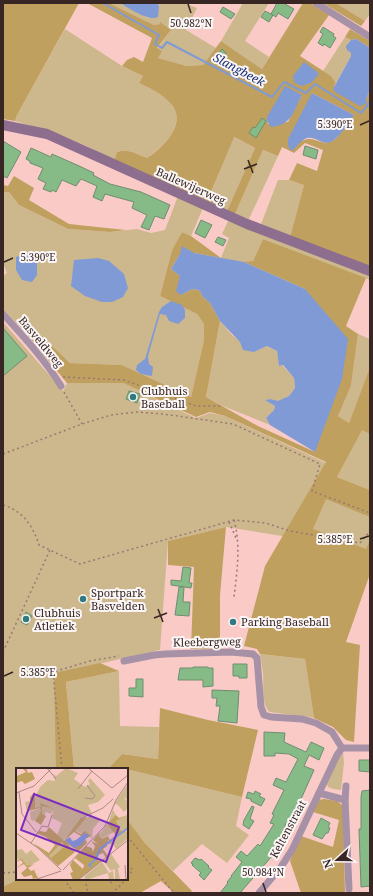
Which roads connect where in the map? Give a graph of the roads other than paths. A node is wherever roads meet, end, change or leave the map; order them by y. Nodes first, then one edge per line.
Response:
1 (316, 3) edge
2 (370, 37) edge
3 (3, 125) edge
4 (370, 271) edge
5 (3, 314) edge
6 (61, 386) road end
7 (123, 658) road end
8 (342, 748) junction
9 (370, 748) edge
10 (346, 786) dead end
11 (320, 793) junction
12 (345, 800) junction
13 (349, 889) dead end
14 (259, 893) edge

1 - 2 street
3 - 4 street, Ballewijerweg
5 - 6 street, Basveldweg
7 - 8 street, Kleebergweg
8 - 9 street
8 - 11 street, Keltenstraat
10 - 12 street
11 - 12 street, Keltenstraat
11 - 14 street, Keltenstraat
12 - 13 street

